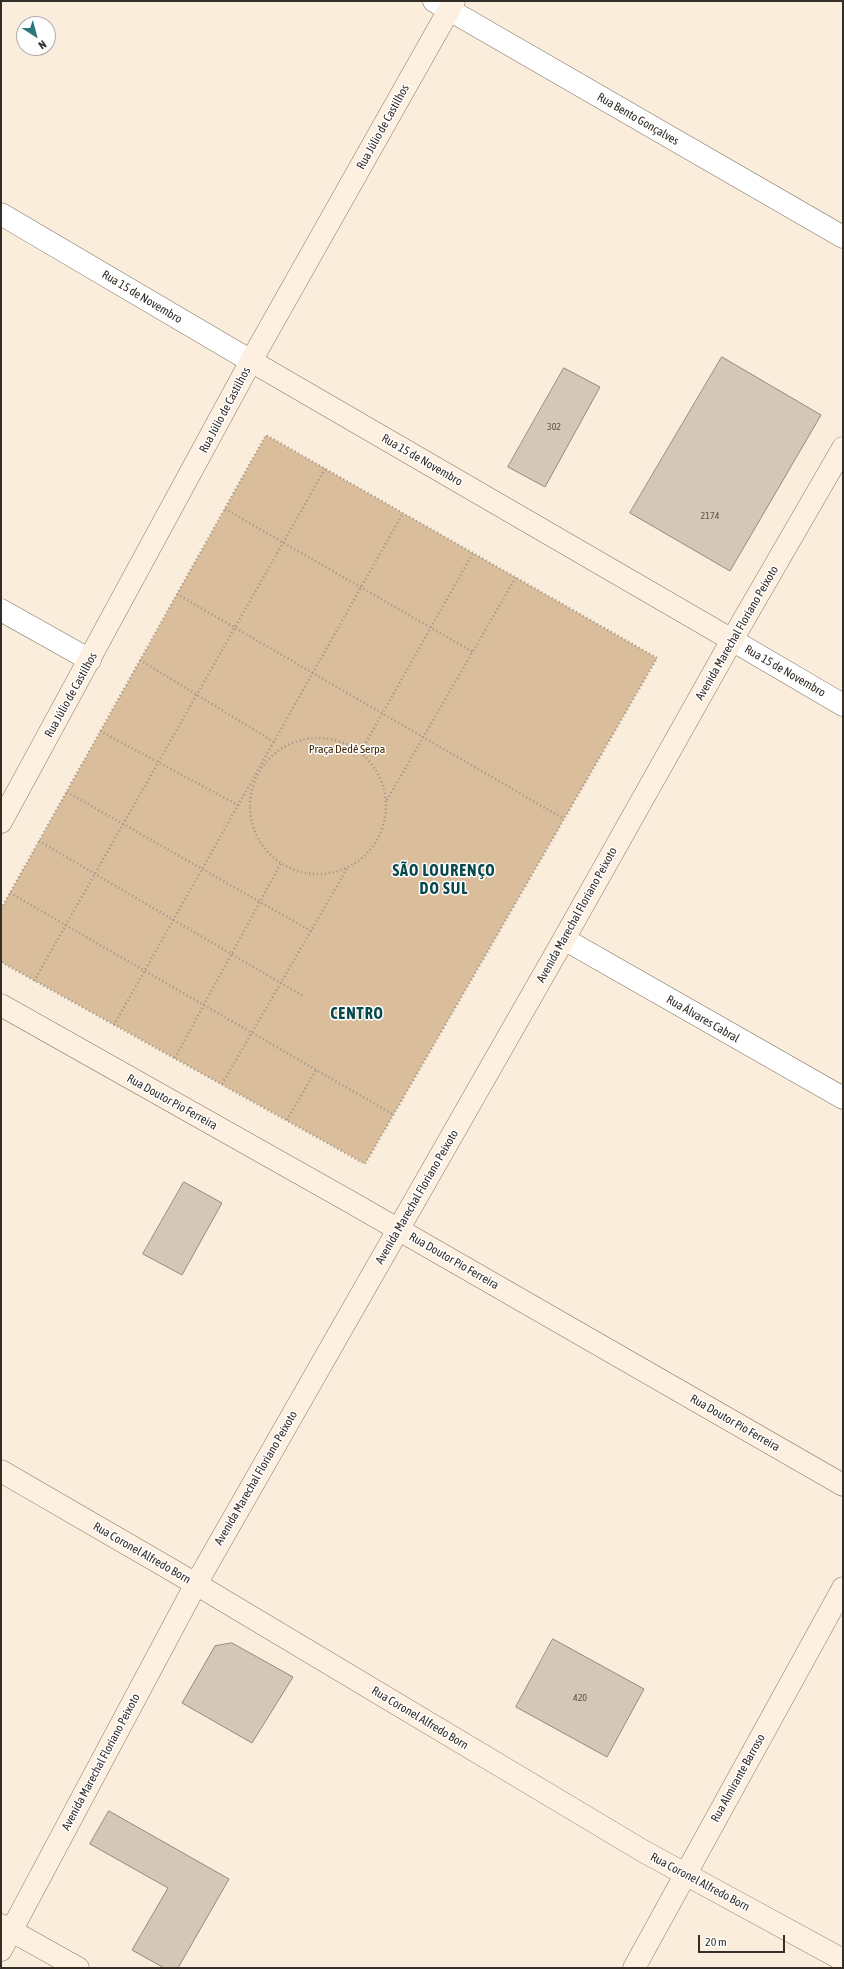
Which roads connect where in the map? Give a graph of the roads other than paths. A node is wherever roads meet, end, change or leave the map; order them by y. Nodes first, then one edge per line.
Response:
1 (445, 4) edge
2 (1, 214) edge
3 (843, 237) edge
4 (251, 361) junction
5 (843, 448) edge
6 (1, 610) edge
7 (732, 640) junction
8 (90, 660) junction
9 (843, 705) edge
10 (1, 822) edge
11 (564, 939) junction
12 (1, 1005) edge
13 (843, 1098) edge
14 (399, 1229) junction
15 (1, 1471) edge
16 (843, 1485) edge
17 (196, 1584) junction
18 (843, 1588) edge
19 (685, 1875) junction
20 (6, 1928) edge
21 (1, 1950) edge
22 (843, 1960) edge
23 (78, 1968) edge
24 (634, 1968) edge

1 - 3 street, Rua Bento Gonçalves
1 - 4 main road, Rua Júlio de Castilhos
2 - 4 street, Rua 15 de Novembro
4 - 7 main road, Rua 15 de Novembro
4 - 8 main road, Rua Júlio de Castilhos
5 - 7 main road, Avenida Marechal Floriano Peixoto
6 - 8 street
7 - 9 street, Rua 15 de Novembro
7 - 11 main road, Avenida Marechal Floriano Peixoto
8 - 10 main road, Rua Júlio de Castilhos
11 - 13 street, Rua Álvares Cabral
11 - 14 main road, Avenida Marechal Floriano Peixoto
12 - 14 main road, Rua Doutor Pio Ferreira
14 - 16 main road, Rua Doutor Pio Ferreira
14 - 17 main road, Avenida Marechal Floriano Peixoto
15 - 17 main road, Rua Coronel Alfredo Born
17 - 19 main road, Rua Coronel Alfredo Born
17 - 20 main road, Avenida Marechal Floriano Peixoto
18 - 19 main road, Rua Almirante Barroso
19 - 22 main road, Rua Coronel Alfredo Born
19 - 24 main road, Rua Almirante Barroso
20 - 21 main road, Avenida Marechal Floriano Peixoto
20 - 23 main road

